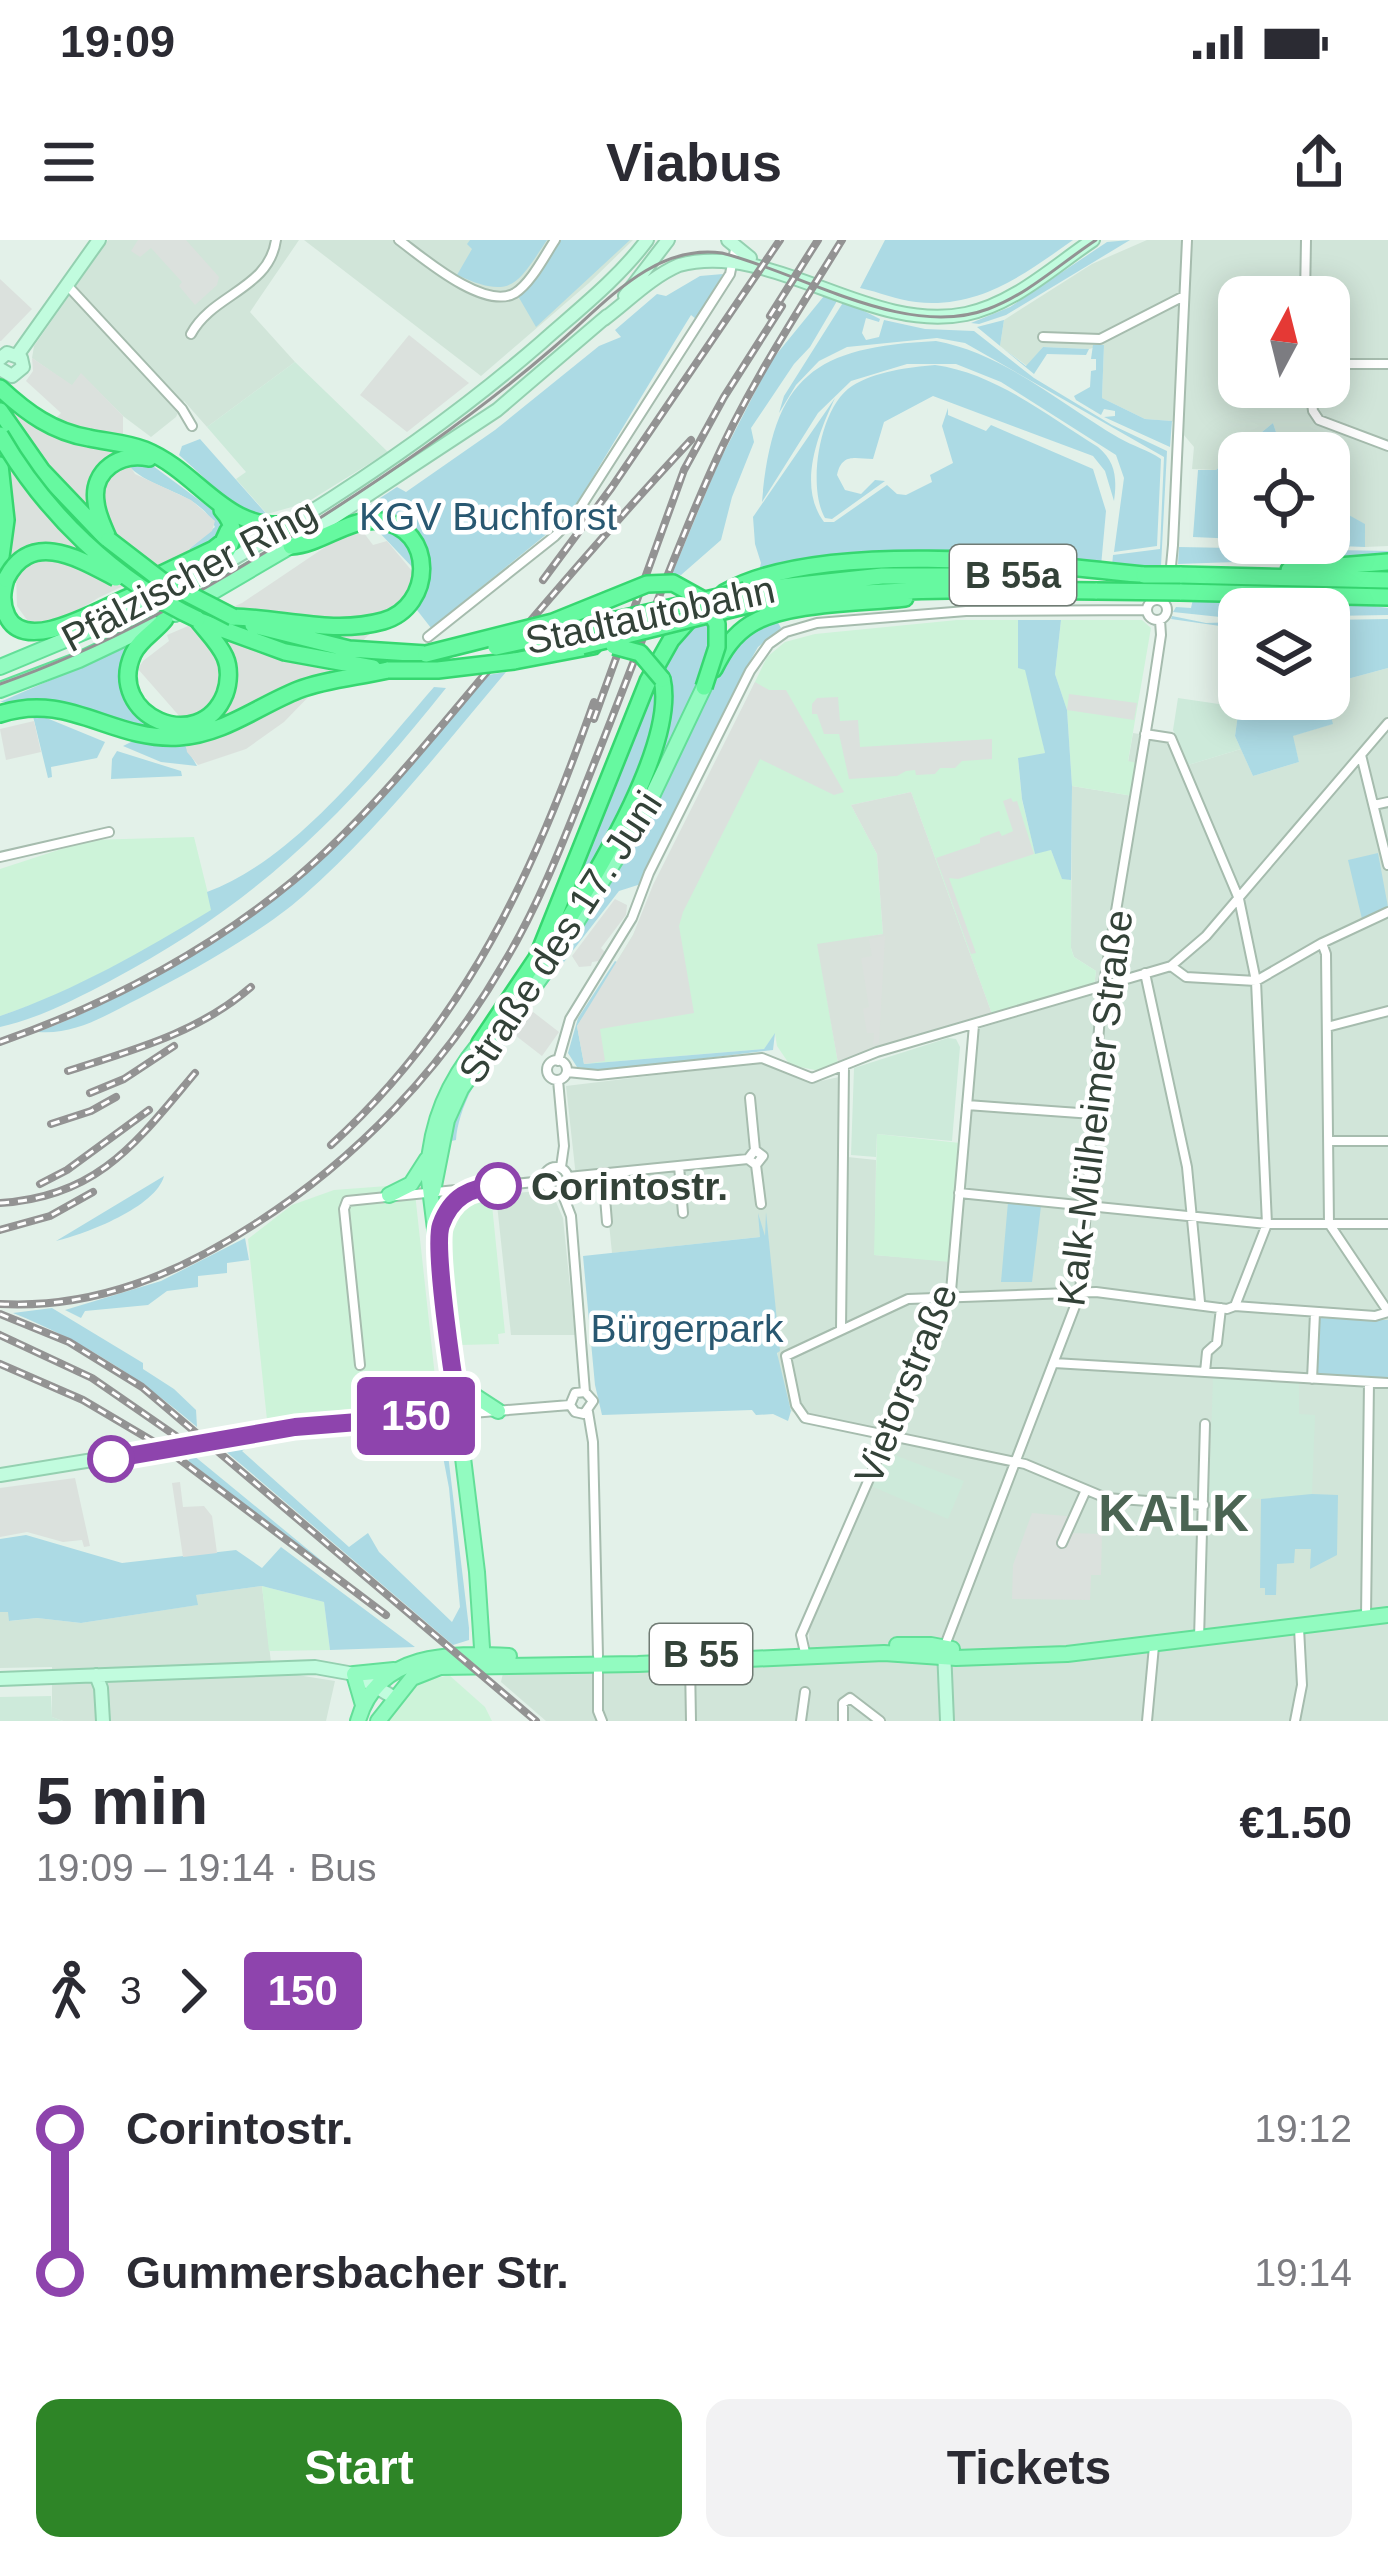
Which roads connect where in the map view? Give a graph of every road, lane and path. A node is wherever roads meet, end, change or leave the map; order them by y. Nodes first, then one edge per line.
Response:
1 (99, 240) edge
2 (275, 240) edge
3 (399, 240) edge
4 (555, 240) edge
5 (647, 240) edge
6 (668, 240) edge
7 (1094, 240) edge
8 (1186, 240) edge
9 (1306, 240) edge
10 (738, 250) edge
11 (1305, 276) edge
12 (67, 284) junction
13 (1184, 296) junction
14 (604, 320) junction
15 (191, 334) dead end
16 (1043, 337) dead end
17 (18, 354) junction
18 (0, 358) edge
19 (1350, 364) edge
20 (1388, 364) edge
21 (1, 378) edge
22 (1313, 408) edge
23 (0, 411) edge
24 (192, 425) dead end
25 (0, 435) edge
26 (1388, 446) edge
27 (0, 465) edge
28 (209, 500) junction
29 (292, 524) junction
30 (109, 540) junction
31 (291, 546) junction
32 (1388, 562) edge
33 (212, 570) junction
34 (3, 571) edge
35 (1144, 575) junction
36 (1259, 576) junction
37 (1388, 580) edge
38 (1180, 584) junction
39 (945, 589) junction
40 (165, 597) junction
41 (1383, 598) edge
42 (1160, 600) junction
43 (100, 609) junction
44 (1146, 610) junction
45 (233, 617) junction
46 (196, 619) junction
47 (165, 620) junction
48 (1160, 620) junction
49 (66, 625) junction
50 (427, 645) junction
51 (582, 646) junction
52 (49, 649) junction
53 (0, 667) edge
54 (388, 670) junction
55 (704, 687) junction
56 (0, 697) edge
57 (43, 705) junction
58 (0, 714) edge
59 (1388, 723) edge
60 (177, 732) junction
61 (1145, 734) junction
62 (1360, 754) junction
63 (1388, 802) edge
64 (1374, 805) junction
65 (109, 832) dead end
66 (0, 857) edge
67 (1388, 865) edge
68 (1239, 899) junction
69 (1388, 913) edge
70 (1322, 943) junction
71 (1172, 966) junction
72 (1145, 973) junction
73 (1256, 981) junction
74 (1104, 987) junction
75 (1388, 1011) edge
76 (974, 1025) junction
77 (1327, 1027) junction
78 (954, 1032) junction
79 (480, 1043) junction
80 (972, 1046) junction
81 (558, 1060) junction
82 (844, 1066) junction
83 (567, 1072) junction
84 (558, 1080) junction
85 (750, 1098) dead end
86 (967, 1105) junction
87 (1093, 1114) junction
88 (1328, 1141) junction
89 (1388, 1141) edge
90 (429, 1154) junction
91 (753, 1158) junction
92 (679, 1166) junction
93 (561, 1167) junction
94 (603, 1173) junction
95 (568, 1177) junction
96 (544, 1181) junction
97 (474, 1187) junction
98 (561, 1190) junction
99 (433, 1191) junction
100 (959, 1192) junction
101 (389, 1195) junction
102 (761, 1204) dead end
103 (1087, 1205) junction
104 (683, 1213) dead end
105 (1192, 1216) junction
106 (607, 1222) dead end
107 (1267, 1224) junction
108 (1329, 1224) junction
109 (1388, 1224) edge
110 (438, 1233) junction
111 (1080, 1293) junction
112 (949, 1298) junction
113 (1200, 1302) junction
114 (1235, 1306) junction
115 (1220, 1308) junction
116 (1387, 1311) edge
117 (1316, 1313) junction
118 (841, 1329) junction
119 (1054, 1363) junction
120 (360, 1365) dead end
121 (1205, 1372) junction
122 (454, 1377) junction
123 (1312, 1379) junction
124 (1369, 1382) junction
125 (1388, 1383) edge
126 (585, 1392) junction
127 (570, 1405) junction
128 (499, 1411) junction
129 (588, 1412) junction
130 (459, 1414) junction
131 (419, 1416) junction
132 (1205, 1424) dead end
133 (889, 1435) junction
134 (1016, 1462) junction
135 (0, 1474) edge
136 (1086, 1490) junction
137 (1204, 1505) junction
138 (1062, 1543) dead end
139 (1388, 1615) edge
140 (1366, 1618) junction
141 (1299, 1626) junction
142 (1199, 1640) junction
143 (1154, 1646) junction
144 (944, 1652) junction
145 (805, 1653) junction
146 (598, 1660) junction
147 (483, 1661) junction
148 (690, 1662) junction
149 (398, 1669) junction
150 (354, 1674) junction
151 (96, 1675) junction
152 (115, 1675) junction
153 (0, 1679) edge
154 (377, 1686) junction
155 (805, 1692) dead end
156 (102, 1696) junction
157 (393, 1697) junction
158 (363, 1705) junction
159 (103, 1721) edge
160 (358, 1721) edge
161 (378, 1721) edge
162 (602, 1721) edge
163 (691, 1721) edge
164 (801, 1721) edge
165 (843, 1721) edge
166 (880, 1721) edge
167 (947, 1721) edge
168 (1147, 1721) edge
169 (1295, 1721) edge

1 - 12 main road
2 - 15 street
3 - 4 street
5 - 29 main road, Pfälzischer Ring
6 - 14 main road, Pfälzischer Ring
7 - 10 main road
8 - 13 street
9 - 11 street
10 - 14 main road
10 - 50 street
12 - 17 main road
12 - 24 street
13 - 16 street
13 - 42 street
14 - 31 main road, Pfälzischer Ring
17 - 18 main road
17 - 21 main road
19 - 20 street
21 - 29 highway
22 - 26 street
23 - 30 highway, Stadtautobahn / B 55a
25 - 40 highway, Stadtautobahn / B 55a, bridge
27 - 34 highway
28 - 30 highway
28 - 33 highway
28 - 43 highway
29 - 33 main road, Pfälzischer Ring
30 - 45 highway, Stadtautobahn / B 55a, bridge
31 - 45 highway
31 - 47 main road, Pfälzischer Ring
32 - 36 highway
33 - 40 main road, Pfälzischer Ring
34 - 40 highway, bridge
34 - 49 highway
35 - 38 highway, Stadtautobahn / B 55a, bridge
35 - 50 highway, Stadtautobahn / B 55a, bridge
35 - 79 highway
36 - 37 highway, Stadtautobahn / B 55a
36 - 38 highway, Stadtautobahn / B 55a
38 - 39 highway, Stadtautobahn / B 55a, bridge
38 - 41 highway, Stadtautobahn / B 55a
39 - 51 highway, Stadtautobahn / B 55a, bridge
39 - 55 highway, bridge
40 - 43 highway
40 - 46 highway, Stadtautobahn / B 55a, bridge
40 - 52 main road, Pfälzischer Ring
42 - 44 street
42 - 48 street
43 - 49 highway
44 - 48 street
44 - 81 street
45 - 50 highway, Stadtautobahn / B 55a
46 - 54 highway, Stadtautobahn / B 55a
46 - 60 highway
47 - 56 main road, Pfälzischer Ring
47 - 60 highway
48 - 61 street, Kalk-Mülheimer Straße
49 - 52 main road
50 - 55 highway, B 55a, bridge
51 - 54 highway, Stadtautobahn / B 55a, bridge
51 - 79 highway, bridge
52 - 53 main road, Pfälzischer Ring
54 - 60 highway
55 - 99 main road, Straße des 17. Juni
56 - 57 highway
57 - 58 highway
57 - 60 highway
59 - 62 street
61 - 68 street
61 - 74 street, Kalk-Mülheimer Straße
62 - 64 street
62 - 68 street
63 - 64 street
64 - 67 street
65 - 66 street
68 - 71 street
68 - 73 street
69 - 70 street
70 - 73 street
70 - 77 street
71 - 72 street
71 - 73 street
72 - 74 street
72 - 105 street
73 - 107 street
74 - 76 street
74 - 87 street, Kalk-Mülheimer Straße
75 - 77 street
76 - 78 street
76 - 80 street, Vietorstraße
77 - 88 street
78 - 80 street
78 - 82 street
79 - 90 main road, Straße des 17. Juni
80 - 86 street, Vietorstraße
81 - 83 street
81 - 84 street
82 - 83 street
82 - 118 street
83 - 84 street
84 - 93 street
85 - 91 street
86 - 87 street
86 - 100 street, Vietorstraße
87 - 103 street, Kalk-Mülheimer Straße
88 - 89 street
88 - 108 street
90 - 99 main road, Straße des 17. Juni
90 - 101 main road
91 - 92 street
91 - 102 street
92 - 94 street
92 - 104 street
93 - 95 street
93 - 96 street
94 - 95 street
94 - 106 street
95 - 98 street
96 - 97 street
96 - 98 street
97 - 99 street
97 - 110 main road
98 - 126 street
99 - 101 street
99 - 110 main road, Straße des 17. Juni
100 - 103 street
100 - 112 street, Vietorstraße
101 - 120 street
103 - 105 street
103 - 111 street, Kalk-Mülheimer Straße
105 - 107 street
105 - 113 street
107 - 108 street
107 - 114 street
108 - 109 street
108 - 116 street
110 - 122 main road, Straße des 17. Juni
111 - 112 street
111 - 113 street
111 - 119 street, Kalk-Mülheimer Straße
112 - 118 street
112 - 133 street, Vietorstraße
113 - 115 street
114 - 115 street
114 - 117 street
115 - 121 street
116 - 117 street
117 - 123 street
118 - 133 street
119 - 121 street
119 - 134 street, Kalk-Mülheimer Straße
121 - 123 street
122 - 128 main road
122 - 130 main road, Straße des 17. Juni
122 - 131 main road
123 - 124 street
124 - 125 street
124 - 140 street
126 - 127 street
126 - 129 street
127 - 128 street
127 - 129 street
128 - 130 street
129 - 146 street
130 - 131 main road
130 - 147 main road, Straße des 17. Juni
131 - 135 main road
132 - 137 street
133 - 134 street
133 - 145 street, Vietorstraße
134 - 136 street
134 - 144 street, Kalk-Mülheimer Straße
136 - 137 street
136 - 138 street
137 - 142 street
139 - 140 main road, B 55
140 - 141 main road, B 55
141 - 142 main road, B 55
141 - 169 street
142 - 143 main road, B 55
143 - 144 main road, B 55
143 - 168 street
144 - 145 main road, B 55
144 - 167 main road
145 - 146 main road, B 55
145 - 148 main road, B 55
146 - 147 main road, B 55
146 - 148 main road, B 55
146 - 162 street
147 - 149 main road, B 55
147 - 157 main road, B 55
148 - 163 street
149 - 150 main road
149 - 154 main road, B 55
150 - 152 main road
150 - 154 main road
150 - 158 main road
151 - 152 main road
151 - 153 main road
151 - 156 main road
152 - 156 main road
154 - 157 main road
154 - 158 main road, B 55
155 - 164 street
156 - 159 main road
157 - 161 main road, B 55
158 - 160 main road, B 55
165 - 166 street

